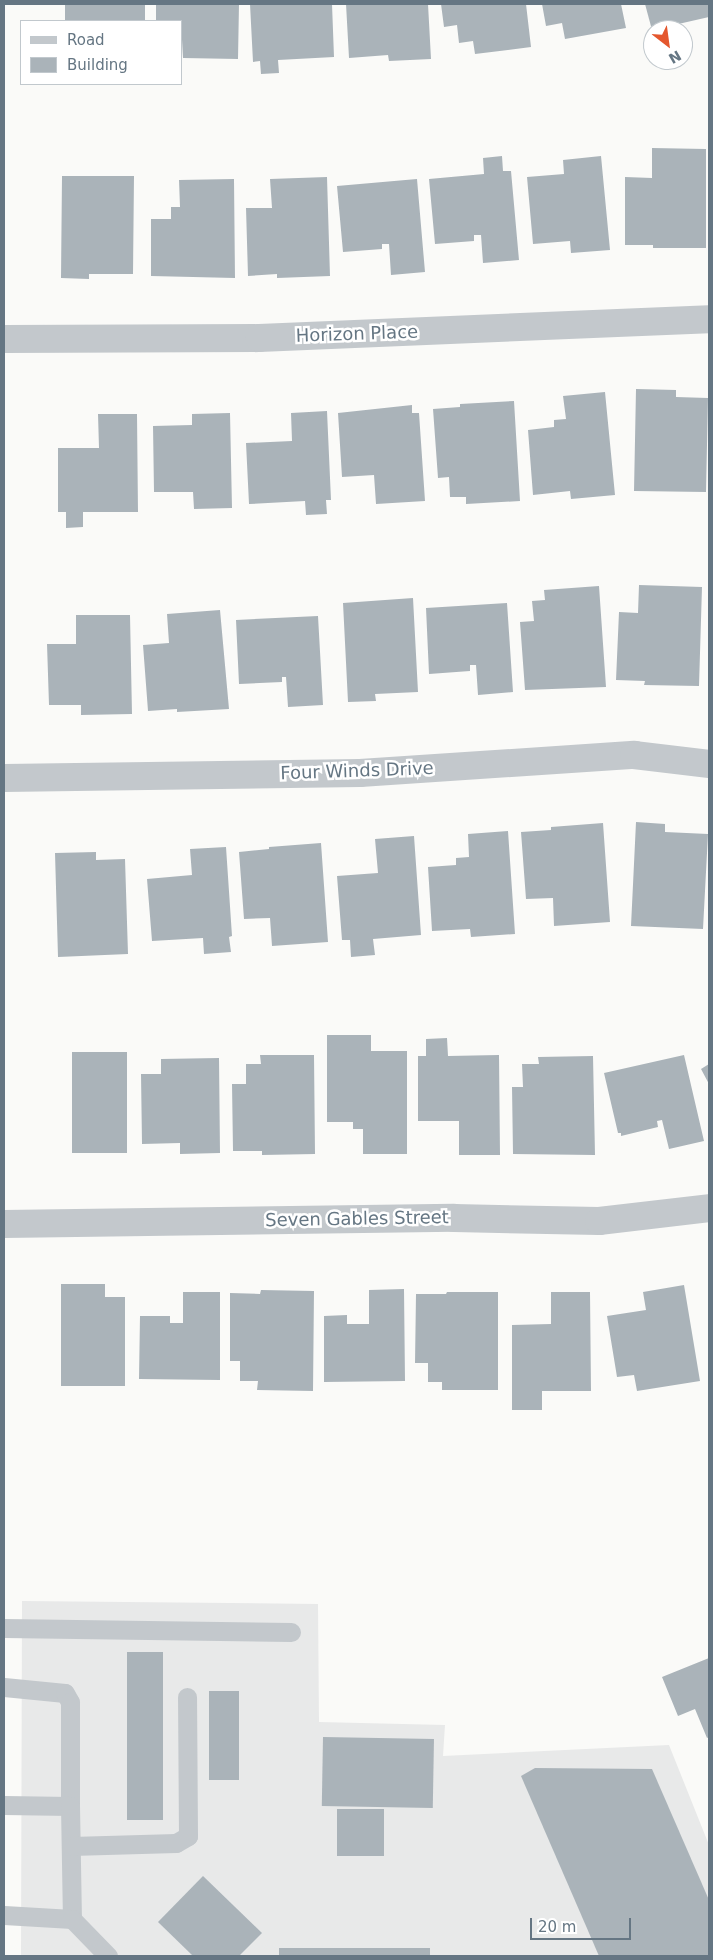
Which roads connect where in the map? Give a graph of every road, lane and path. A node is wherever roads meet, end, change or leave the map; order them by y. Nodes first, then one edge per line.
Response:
1 (709, 319) edge
2 (4, 339) edge
3 (709, 764) edge
4 (4, 778) edge
5 (709, 1208) edge
6 (4, 1224) edge
7 (4, 1628) edge
8 (291, 1632) dead end
9 (4, 1688) edge
10 (187, 1697) dead end
11 (4, 1806) edge
12 (70, 1806) junction
13 (71, 1846) junction
14 (4, 1916) edge
15 (72, 1919) junction
16 (108, 1956) edge

1 - 2 street, Horizon Place
3 - 4 street, Four Winds Drive
5 - 6 street, Seven Gables Street
7 - 8 lane
9 - 12 lane
10 - 13 lane
11 - 12 lane
12 - 13 lane
13 - 15 lane
14 - 15 lane
15 - 16 lane

